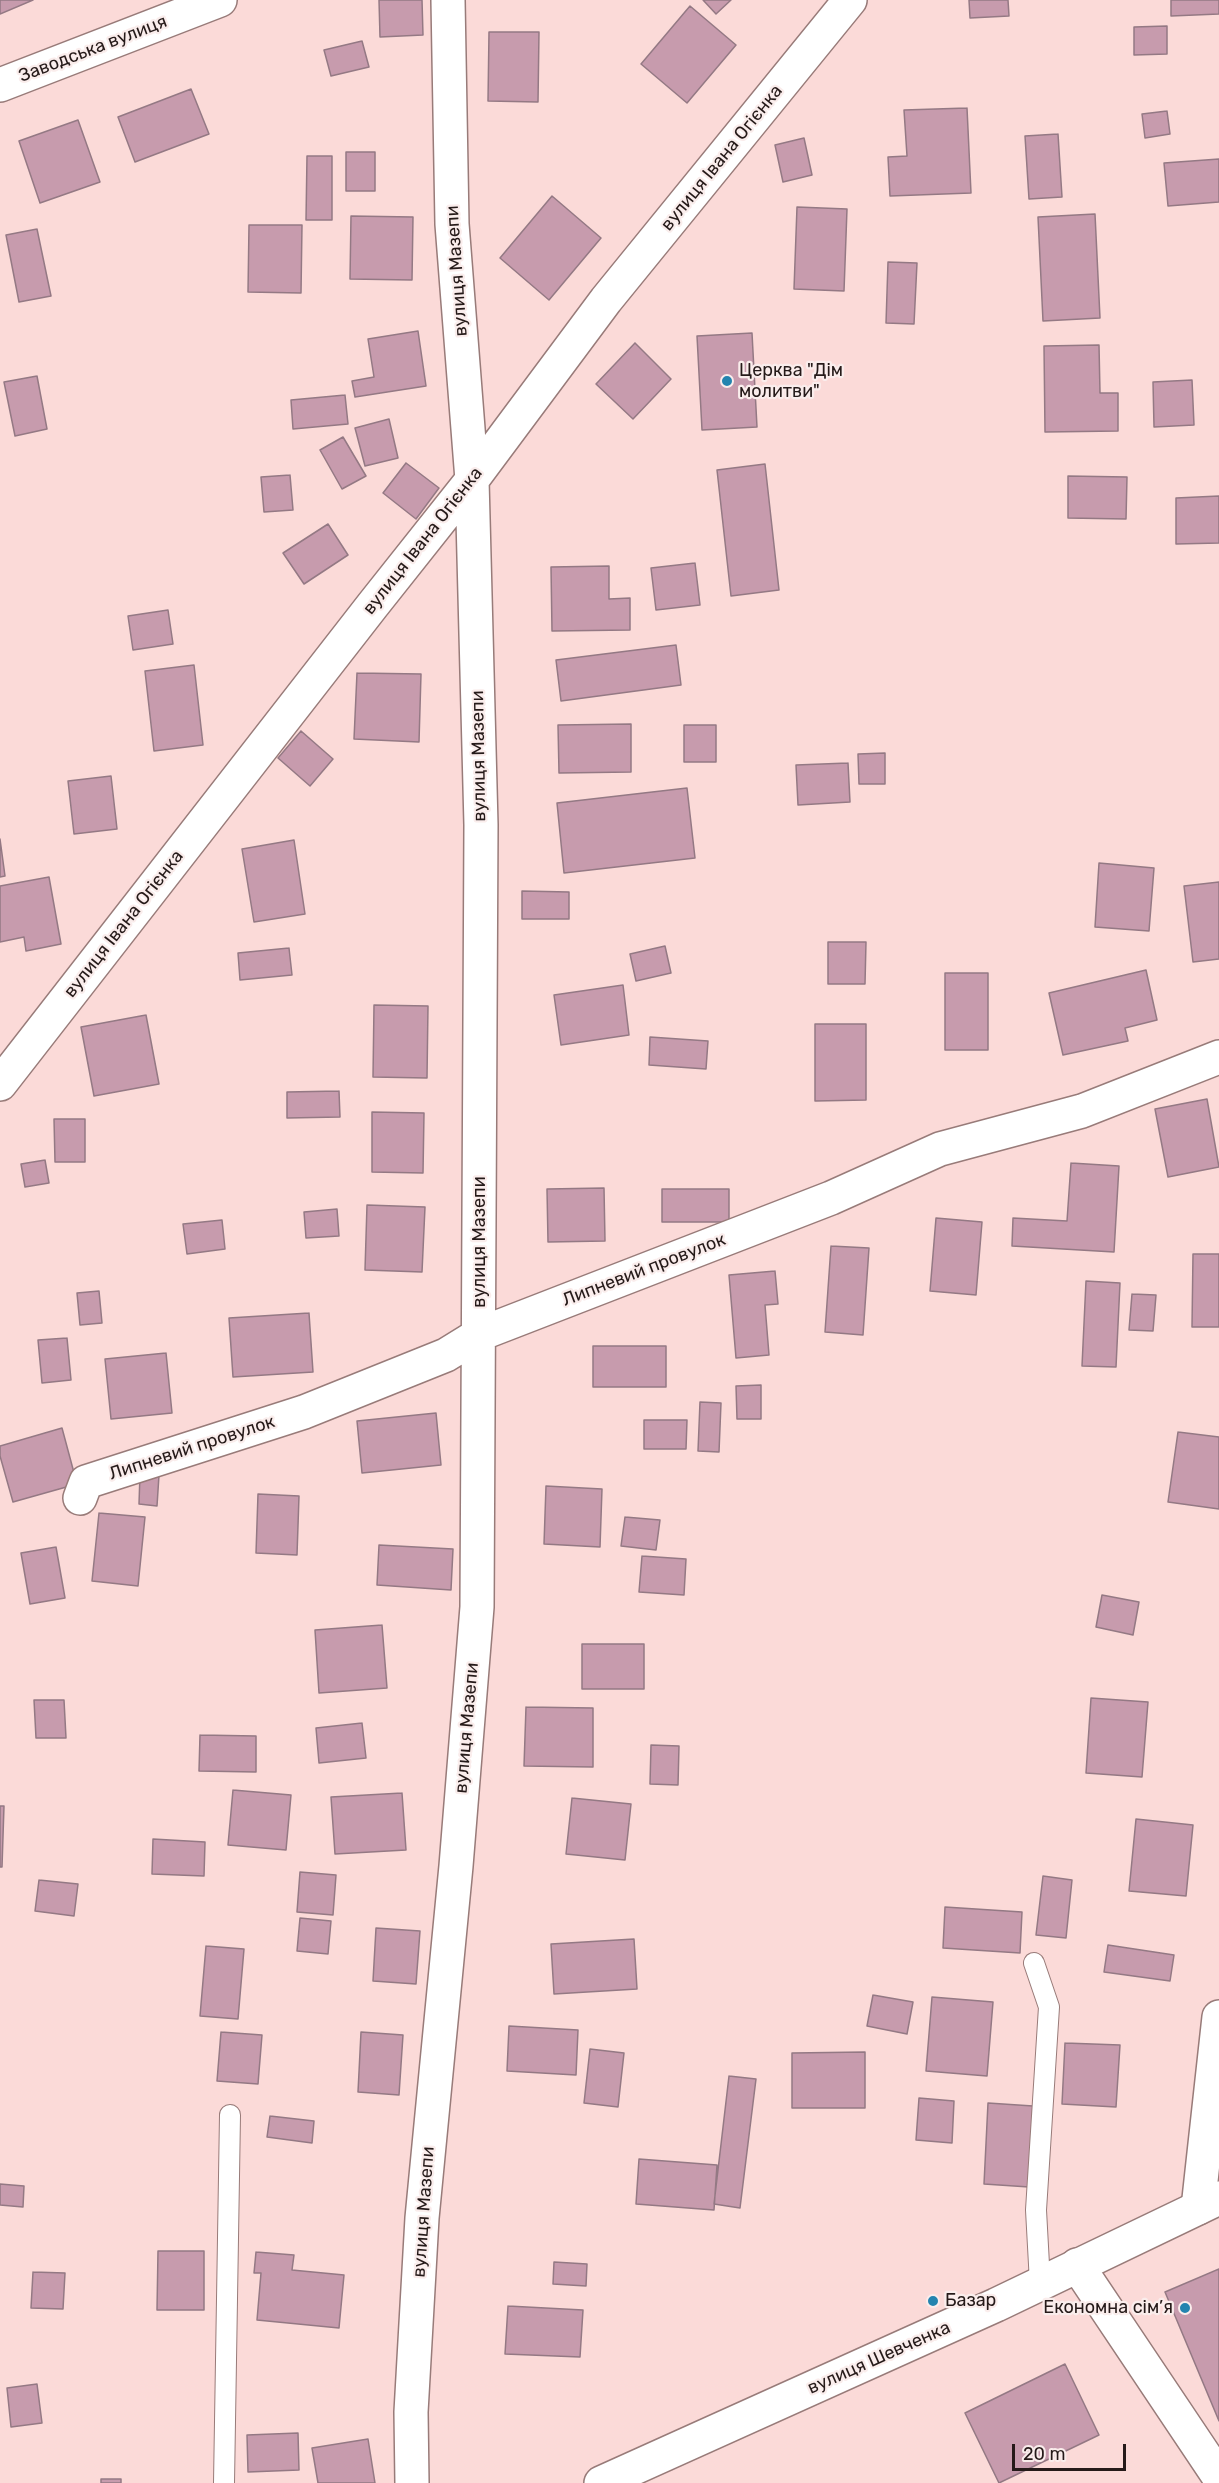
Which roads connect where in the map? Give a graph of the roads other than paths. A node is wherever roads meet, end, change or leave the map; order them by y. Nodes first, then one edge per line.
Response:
1 (220, 0) edge
2 (448, 0) edge
3 (850, 0) edge
4 (0, 85) edge
5 (472, 480) junction
6 (1219, 1057) edge
7 (0, 1084) edge
8 (480, 1334) junction
9 (80, 1498) dead end
10 (1034, 1963) dead end
11 (1219, 2018) edge
12 (230, 2115) dead end
13 (1209, 2203) edge
14 (1077, 2265) junction
15 (1040, 2283) junction
16 (1219, 2477) edge
17 (224, 2483) edge
18 (412, 2483) edge
19 (601, 2483) edge

1 - 4 street, Заводська вулиця
2 - 5 street, вулиця Мазепи
3 - 5 street, вулиця Івана Огієнка
5 - 7 street, вулиця Івана Огієнка
5 - 8 street, вулиця Мазепи
6 - 8 street, Липневий провулок
8 - 9 street, Липневий провулок
8 - 18 street, вулиця Мазепи
10 - 15 lane
11 - 13 street
12 - 17 lane
13 - 14 street, вулиця Шевченка
14 - 15 street, вулиця Шевченка
14 - 16 street
15 - 19 street, вулиця Шевченка

